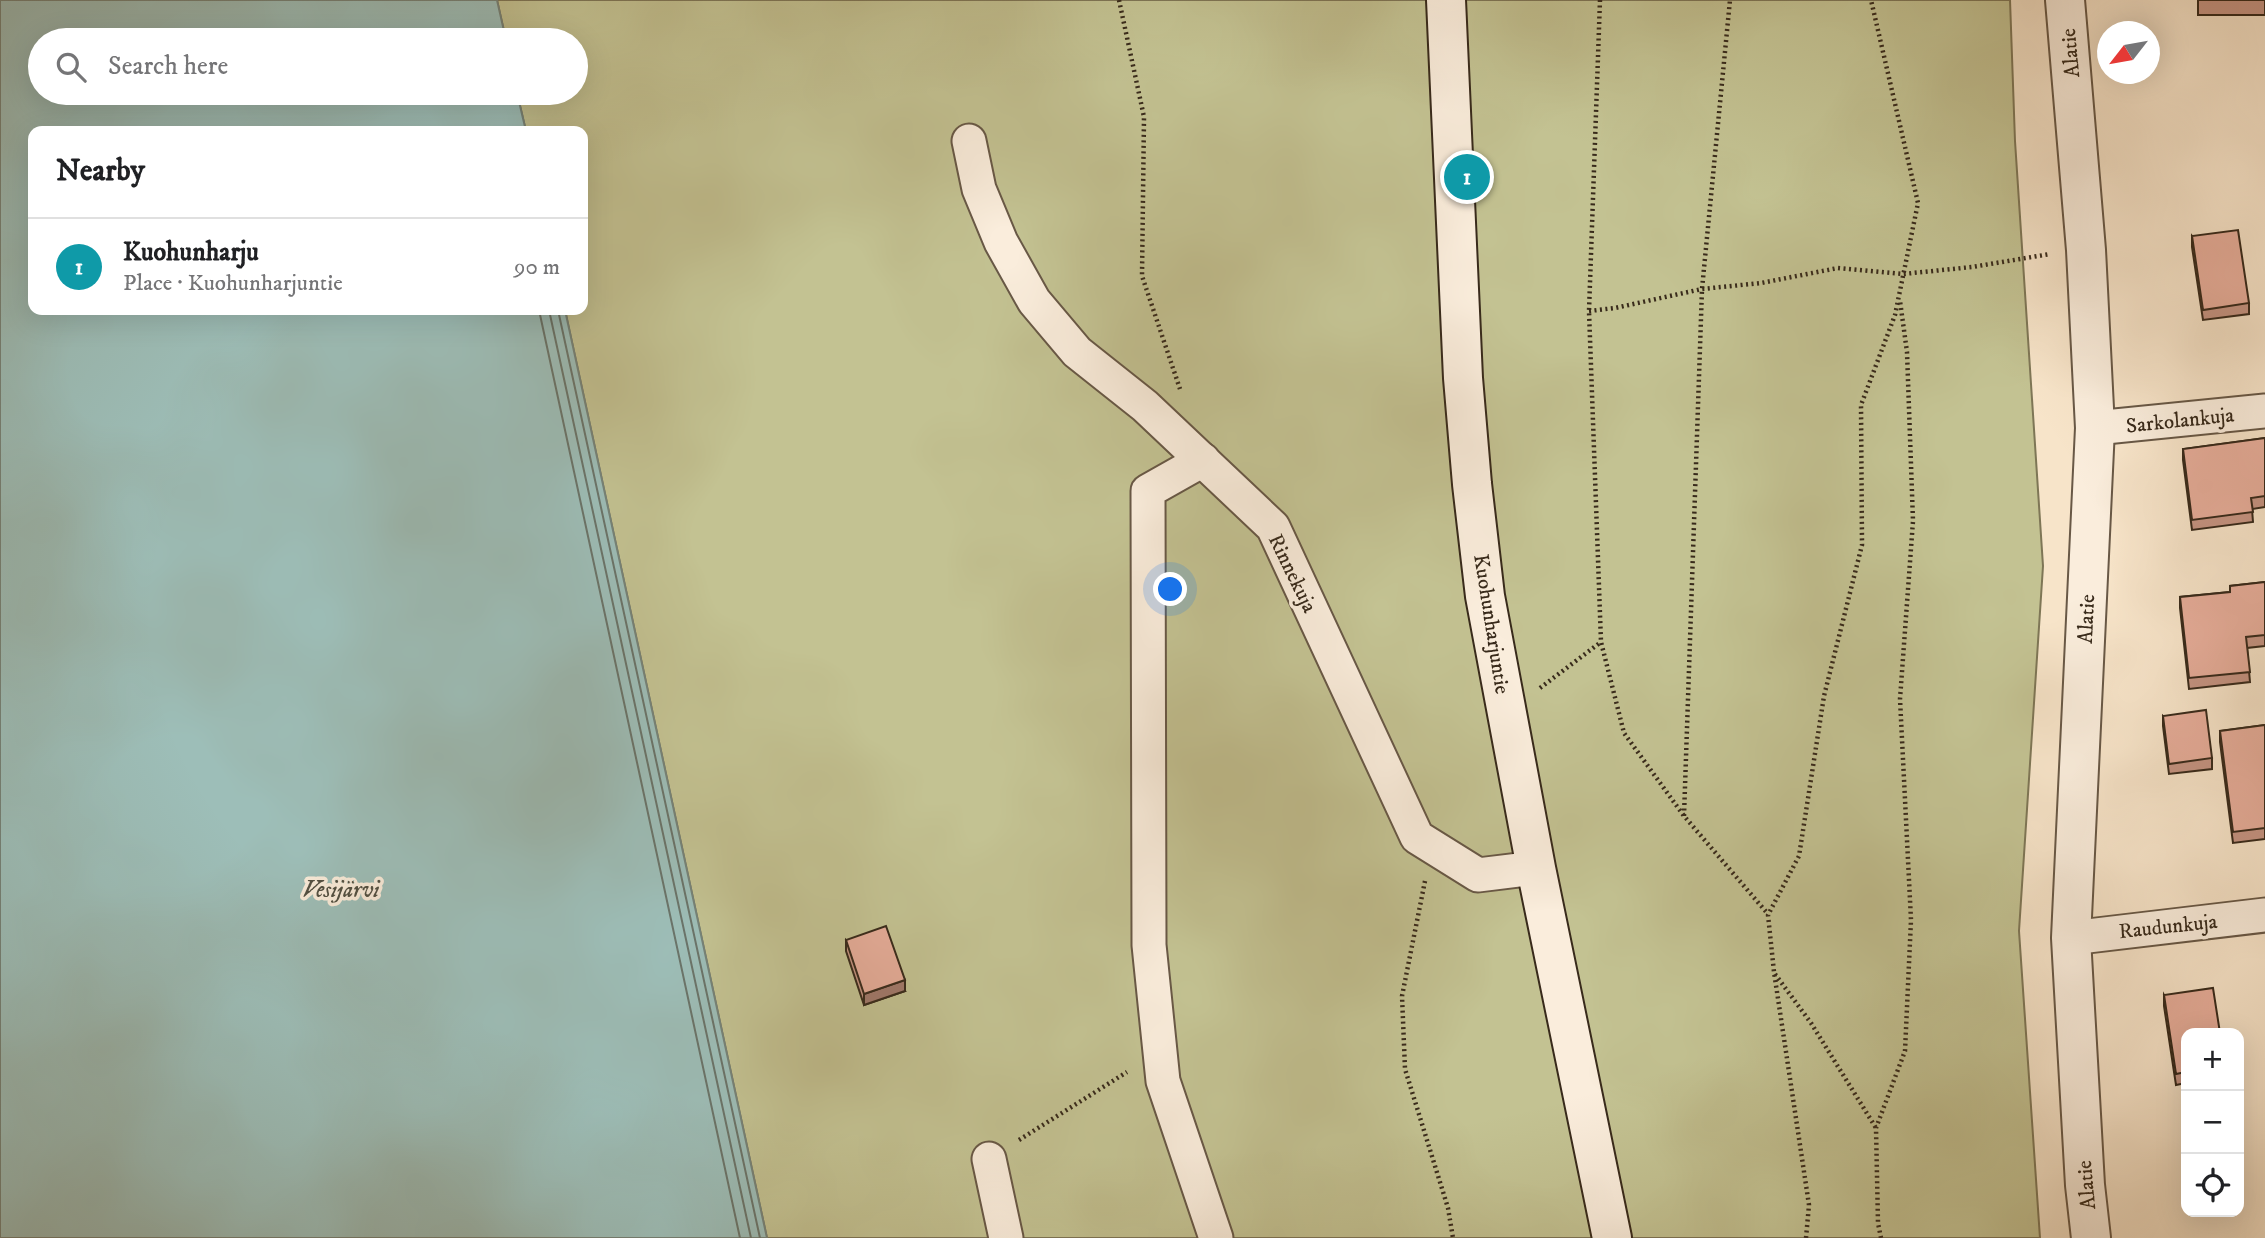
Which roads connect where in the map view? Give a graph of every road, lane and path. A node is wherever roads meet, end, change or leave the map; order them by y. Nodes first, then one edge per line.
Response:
1 (1119, 0) edge
2 (1446, 0) edge
3 (1600, 0) edge
4 (1730, 0) edge
5 (1871, 0) edge
6 (2066, 0) edge
7 (969, 141) dead end
8 (2086, 250) junction
9 (1903, 274) junction
10 (1702, 289) junction
11 (1899, 296) junction
12 (1589, 311) junction
13 (1183, 398) dead end
14 (2265, 411) edge
15 (2095, 428) junction
16 (1203, 460) junction
17 (1601, 642) junction
18 (1507, 713) junction
19 (1684, 816) junction
20 (1417, 837) junction
21 (1536, 868) junction
22 (1768, 915) junction
23 (2265, 915) edge
24 (2071, 938) junction
25 (1774, 972) junction
26 (1162, 1066) junction
27 (1876, 1128) junction
28 (989, 1159) joint
29 (1006, 1238) edge
30 (1216, 1238) edge
31 (1453, 1238) edge
32 (1612, 1238) edge
33 (1805, 1238) edge
34 (1881, 1238) edge
35 (2091, 1238) edge

1 - 13 path
2 - 18 main road, Kuohunharjuntie
3 - 12 path
4 - 10 path
5 - 9 path
6 - 8 main road, Alatie
7 - 16 street, Rinnekuja
8 - 9 path
8 - 15 main road, Alatie
9 - 10 path
9 - 11 path
10 - 12 path
10 - 19 path
11 - 22 path
11 - 27 path
12 - 17 path
14 - 15 street, Sarkolankuja
15 - 24 main road, Alatie
16 - 20 street, Rinnekuja
16 - 26 street
17 - 18 path
17 - 19 path
18 - 21 main road, Kuohunharjuntie
19 - 22 path
20 - 21 street
20 - 31 path
21 - 32 main road, Kuohunharjuntie
22 - 25 path
23 - 24 street, Raudunkuja
24 - 35 main road, Alatie
25 - 27 path
25 - 33 path
26 - 28 path
26 - 30 street
27 - 34 path
28 - 29 street

